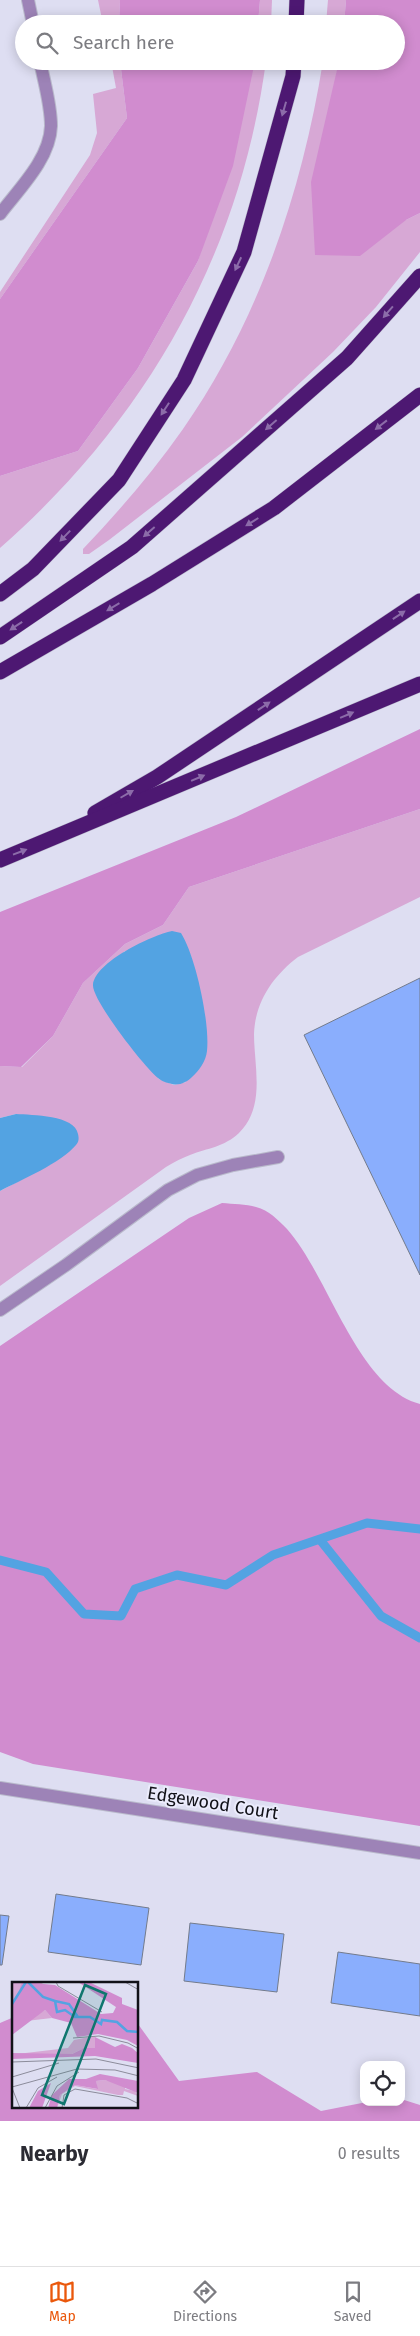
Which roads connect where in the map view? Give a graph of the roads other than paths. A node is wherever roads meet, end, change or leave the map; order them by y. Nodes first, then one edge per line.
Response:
1 (28, 0) edge
2 (297, 0) edge
3 (31, 15) edge
4 (296, 15) edge
5 (42, 70) edge
6 (293, 70) edge
7 (0, 214) edge
8 (420, 276) edge
9 (420, 395) edge
10 (0, 594) edge
11 (420, 601) edge
12 (0, 637) edge
13 (0, 672) edge
14 (420, 684) edge
15 (40, 845) junction
16 (0, 860) edge
17 (278, 1157) dead end
18 (0, 1310) edge
19 (0, 1788) edge
20 (420, 1853) edge

1 - 3 street
2 - 4 highway
5 - 7 street
6 -> 10 highway
8 -> 12 highway
9 -> 13 highway
15 -> 11 highway
15 -> 14 highway
16 -> 15 highway
17 - 18 street
19 - 20 street, Edgewood Court

